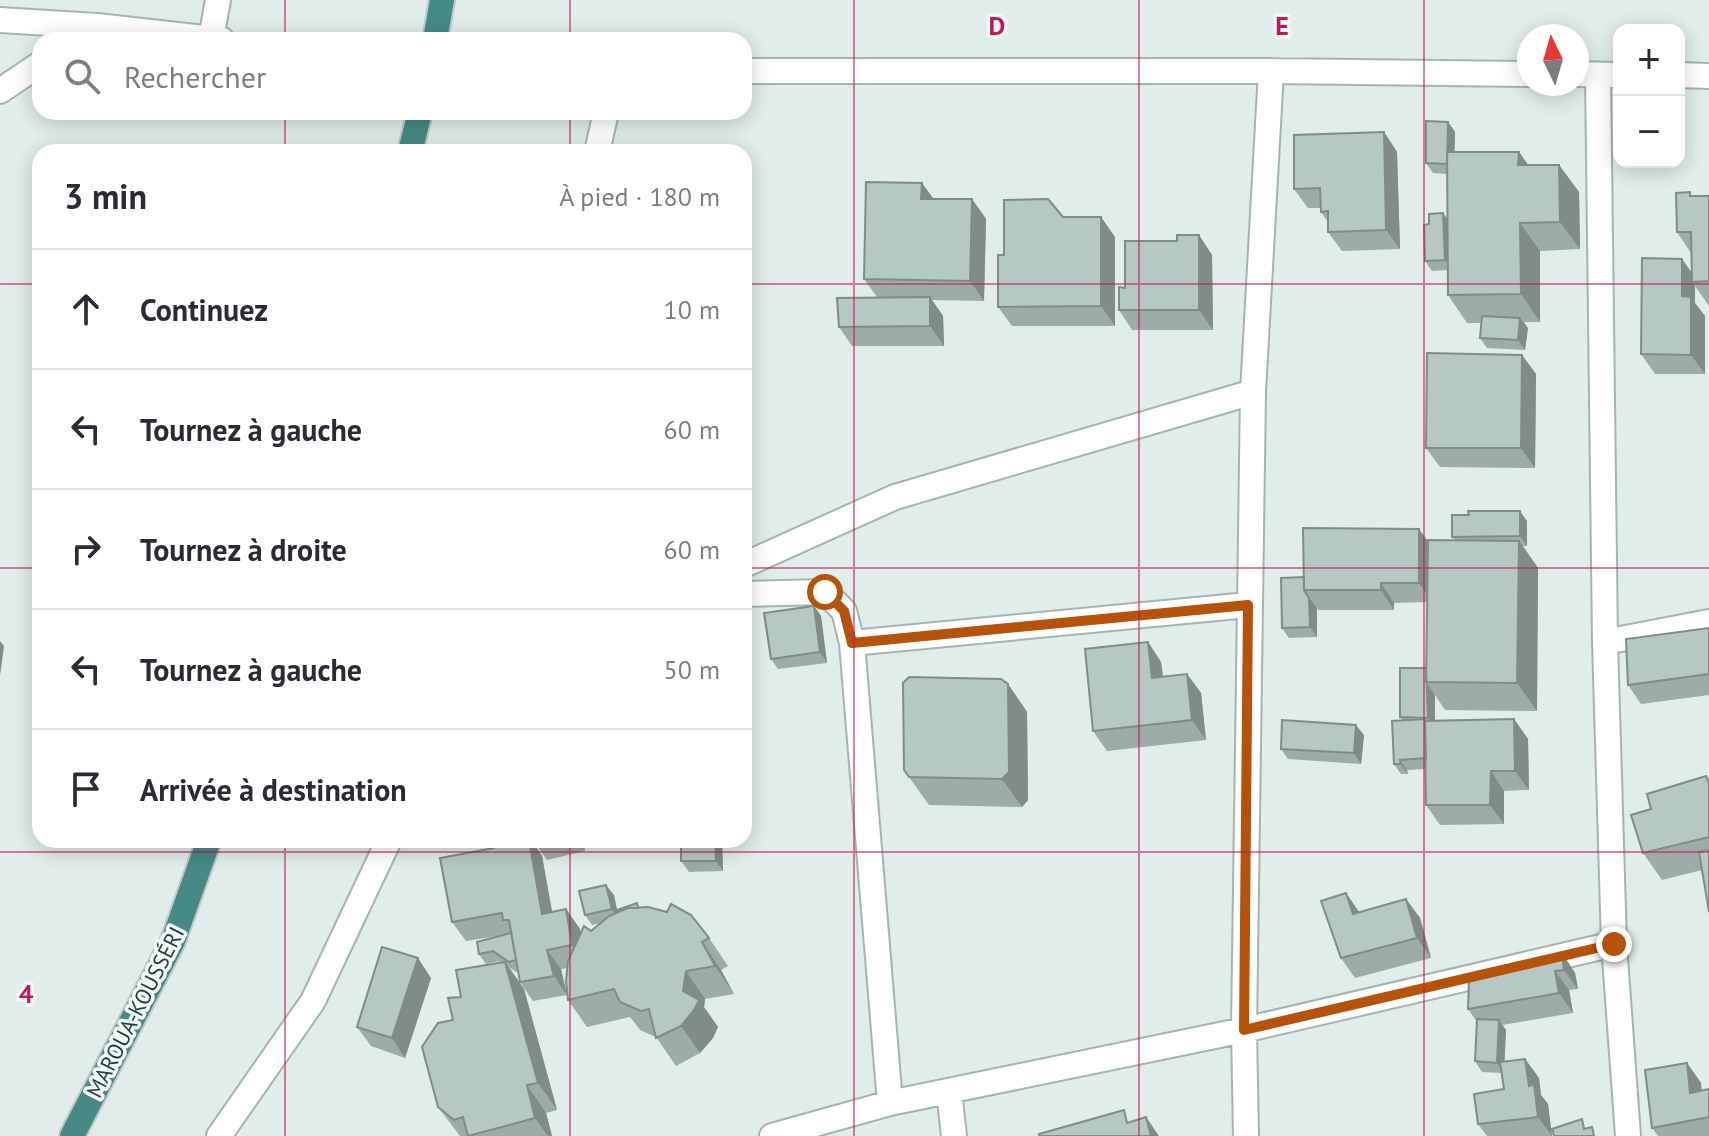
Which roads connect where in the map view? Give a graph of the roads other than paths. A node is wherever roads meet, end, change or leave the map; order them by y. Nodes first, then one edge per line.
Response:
1 (218, 0) edge
2 (442, 0) edge
3 (0, 20) edge
4 (97, 26) junction
5 (88, 32) edge
6 (152, 32) edge
7 (216, 32) edge
8 (436, 32) edge
9 (32, 69) edge
10 (752, 71) edge
11 (1271, 71) junction
12 (1517, 74) edge
13 (1598, 75) edge
14 (1685, 75) edge
15 (1709, 76) edge
16 (0, 91) edge
17 (418, 120) edge
18 (604, 120) edge
19 (412, 144) edge
20 (599, 144) edge
21 (1253, 392) junction
22 (752, 561) edge
23 (752, 594) edge
24 (1248, 605) junction
25 (1709, 622) edge
26 (1605, 642) junction
27 (852, 643) junction
28 (206, 848) edge
29 (385, 848) edge
30 (1614, 944) junction
31 (1244, 1030) junction
32 (949, 1091) junction
33 (890, 1103) junction
34 (72, 1136) edge
35 (219, 1136) edge
36 (772, 1136) edge
37 (954, 1136) edge
38 (1246, 1136) edge
39 (1628, 1136) edge

1 - 7 street
2 - 8 highway
3 - 4 street
4 - 5 street
4 - 6 street
9 - 16 street
10 - 11 street
11 - 12 street
11 - 21 street
13 - 26 street
14 - 15 street
17 - 19 highway
18 - 20 street
21 - 22 street
21 - 24 street
23 - 27 street
24 - 27 street
24 - 31 street
25 - 26 street
26 - 30 street
27 - 33 street
28 - 34 highway, MAROUA-KOUSSÉRI
29 - 35 street
30 - 31 street
30 - 39 street
31 - 32 street
31 - 38 street
32 - 33 street
32 - 37 street
33 - 36 street

